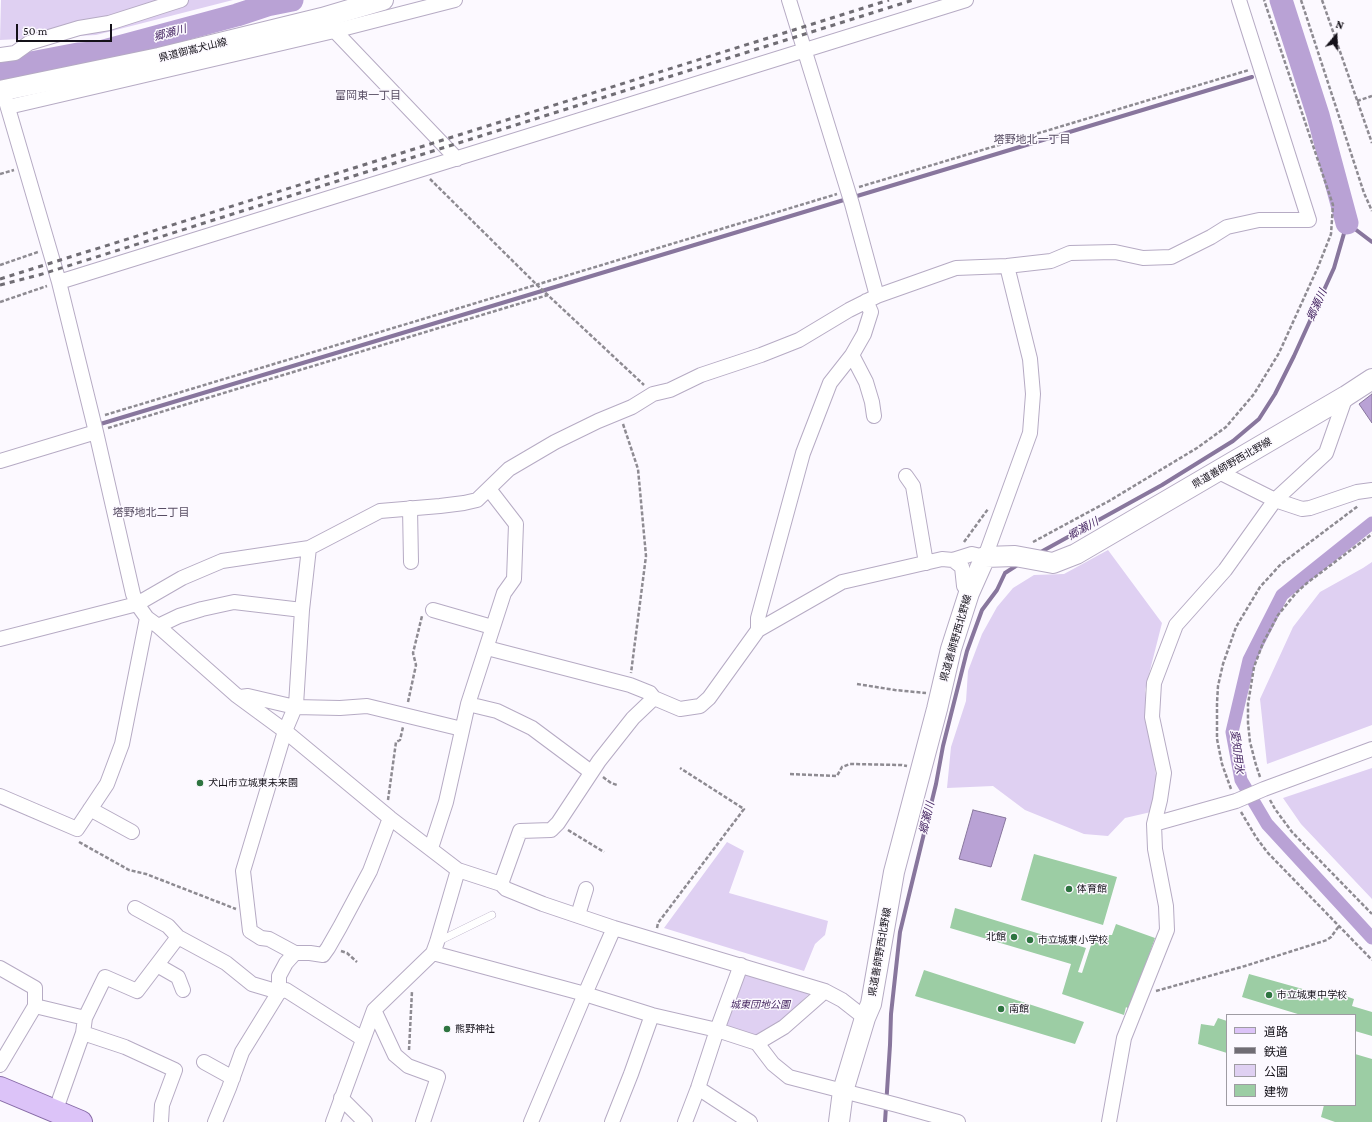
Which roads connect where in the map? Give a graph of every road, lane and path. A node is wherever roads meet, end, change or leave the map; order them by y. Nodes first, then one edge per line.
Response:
1 (181, 0) edge
2 (383, 0) edge
3 (455, 0) edge
4 (789, 0) edge
5 (966, 0) edge
6 (1239, 0) edge
7 (1264, 0) edge
8 (1301, 0) edge
9 (1322, 0) edge
10 (328, 24) junction
11 (805, 50) junction
12 (0, 55) edge
13 (1261, 67) junction
14 (4, 96) edge
15 (1372, 96) edge
16 (1357, 101) junction
17 (1372, 143) edge
18 (457, 159) junction
19 (421, 170) junction
20 (850, 197) junction
21 (1372, 210) edge
22 (50, 249) junction
23 (0, 265) edge
24 (1007, 266) junction
25 (59, 282) junction
26 (537, 285) junction
27 (548, 295) junction
28 (872, 299) junction
29 (0, 302) edge
30 (852, 355) junction
31 (1359, 387) edge
32 (653, 394) junction
33 (619, 412) junction
34 (874, 416) dead end
35 (94, 425) junction
36 (0, 461) edge
37 (1217, 471) junction
38 (906, 476) dead end
39 (489, 489) junction
40 (1372, 490) edge
41 (1275, 500) junction
42 (1004, 503) junction
43 (1359, 505) dead end
44 (410, 508) junction
45 (1372, 534) edge
46 (309, 548) junction
47 (1015, 556) junction
48 (985, 557) junction
49 (958, 558) junction
50 (410, 562) dead end
51 (926, 563) junction
52 (969, 594) junction
53 (137, 604) junction
54 (302, 610) junction
55 (433, 610) dead end
56 (152, 622) junction
57 (492, 627) junction
58 (758, 630) junction
59 (0, 639) edge
60 (487, 648) junction
61 (857, 684) dead end
62 (630, 685) junction
63 (940, 694) junction
64 (240, 698) junction
65 (654, 698) junction
66 (468, 704) junction
67 (295, 707) junction
68 (462, 729) junction
69 (284, 731) junction
70 (1372, 749) edge
71 (680, 768) dead end
72 (921, 770) junction
73 (591, 772) junction
74 (790, 774) dead end
75 (1264, 789) junction
76 (0, 796) edge
77 (1236, 801) junction
78 (90, 809) junction
79 (390, 818) junction
80 (558, 823) junction
81 (1154, 824) junction
82 (77, 829) junction
83 (132, 832) dead end
84 (431, 848) junction
85 (604, 852) dead end
86 (458, 870) junction
87 (501, 884) junction
88 (586, 889) dead end
89 (135, 908) dead end
90 (247, 914) junction
91 (1372, 914) edge
92 (578, 915) junction
93 (492, 916) dead end
94 (1339, 926) junction
95 (614, 928) junction
96 (178, 937) junction
97 (652, 940) junction
98 (329, 947) junction
99 (435, 948) junction
100 (295, 953) junction
101 (1372, 960) edge
102 (357, 962) dead end
103 (157, 965) junction
104 (742, 965) junction
105 (0, 968) edge
106 (414, 971) junction
107 (184, 990) dead end
108 (825, 991) junction
109 (279, 992) junction
110 (1143, 993) junction
111 (584, 994) junction
112 (35, 1006) junction
113 (374, 1010) junction
114 (652, 1015) junction
115 (85, 1018) junction
116 (865, 1018) junction
117 (717, 1030) junction
118 (82, 1033) junction
119 (363, 1039) junction
120 (758, 1043) junction
121 (204, 1062) dead end
122 (0, 1065) edge
123 (408, 1066) junction
124 (233, 1078) junction
125 (0, 1088) edge
126 (698, 1088) junction
127 (843, 1091) junction
128 (341, 1098) junction
129 (55, 1112) junction
130 (614, 1121) edge
131 (80, 1122) edge
132 (161, 1122) edge
133 (215, 1122) edge
134 (333, 1122) edge
135 (365, 1122) edge
136 (423, 1122) edge
137 (531, 1122) edge
138 (685, 1122) edge
139 (750, 1122) edge
140 (839, 1122) edge
141 (958, 1122) edge
142 (1109, 1122) edge

1 - 12 street
2 - 10 main road, 県道御嵩犬山線
3 - 10 street
4 - 11 street
5 - 11 street
6 - 13 street
7 - 47 path
8 - 21 path
9 - 16 path
10 - 14 main road, 県道御嵩犬山線
10 - 18 street
11 - 18 street
11 - 20 street
13 - 20 path
13 - 24 street
14 - 22 street
15 - 16 path
16 - 17 path
18 - 19 street
19 - 25 street
19 - 26 path
20 - 26 path
20 - 28 street
22 - 23 path
22 - 25 street
24 - 28 street
24 - 42 street
25 - 29 path
25 - 35 street
26 - 27 path
26 - 35 path
27 - 32 path
27 - 35 path
28 - 30 street
28 - 32 street
30 - 34 street
30 - 58 street
31 - 37 main road, 県道善師野西北野線
31 - 41 street
32 - 33 street
33 - 39 street
33 - 62 path
35 - 36 street
35 - 53 street
37 - 41 street
37 - 47 main road, 県道善師野西北野線
38 - 51 street
39 - 44 street
39 - 57 street
40 - 41 street
41 - 81 street
42 - 48 street
42 - 49 path
43 - 77 path
44 - 46 street
44 - 50 street
45 - 75 path
46 - 53 street
46 - 54 street
47 - 48 main road, 県道善師野西北野線
48 - 49 street
48 - 52 main road, 県道善師野西北野線
49 - 51 street
49 - 52 street
51 - 58 street
52 - 63 main road, 県道善師野西北野線
53 - 56 street
53 - 59 street
54 - 56 street
54 - 67 street
55 - 57 street
56 - 64 street
56 - 78 street
57 - 60 street
58 - 65 street
60 - 62 street
60 - 66 street
61 - 63 path
62 - 65 street
63 - 72 main road, 県道善師野西北野線
64 - 67 street
64 - 69 street
65 - 73 street
66 - 68 street
66 - 73 street
67 - 68 street
67 - 69 street
68 - 84 street
69 - 79 street
69 - 90 street
70 - 75 street
71 - 97 path
72 - 74 path
72 - 116 main road, 県道善師野西北野線
73 - 80 street
75 - 77 street
75 - 91 path
76 - 82 street
77 - 81 street
77 - 94 path
78 - 82 street
78 - 83 street
79 - 84 street
79 - 98 street
80 - 85 path
80 - 87 street
81 - 110 street
82 - 90 path
84 - 86 street
86 - 87 street
86 - 99 street
87 - 92 street
88 - 92 street
89 - 96 street
90 - 100 street
92 - 95 street
93 - 99 lane
94 - 101 path
94 - 110 path
95 - 97 street
95 - 111 street
96 - 103 street
96 - 109 street
97 - 104 street
98 - 100 street
98 - 102 path
99 - 106 street
99 - 111 street
100 - 109 street
103 - 107 street
103 - 115 street
104 - 108 street
104 - 117 street
105 - 112 street
106 - 113 street
106 - 123 path
108 - 116 street
108 - 120 street
109 - 119 street
109 - 124 street
110 - 142 street
111 - 114 street
111 - 137 street
112 - 115 street
112 - 122 street
113 - 119 street
113 - 123 street
114 - 117 street
114 - 130 street
115 - 118 street
116 - 127 main road, 県道善師野西北野線
117 - 120 street
117 - 126 street
118 - 129 street
118 - 132 street
119 - 128 street
120 - 127 street
121 - 124 street
123 - 136 street
124 - 133 street
125 - 129 main road
126 - 138 street
126 - 139 street
127 - 140 main road, 県道善師野西北野線
127 - 141 street
128 - 134 street
128 - 135 street
129 - 131 main road

